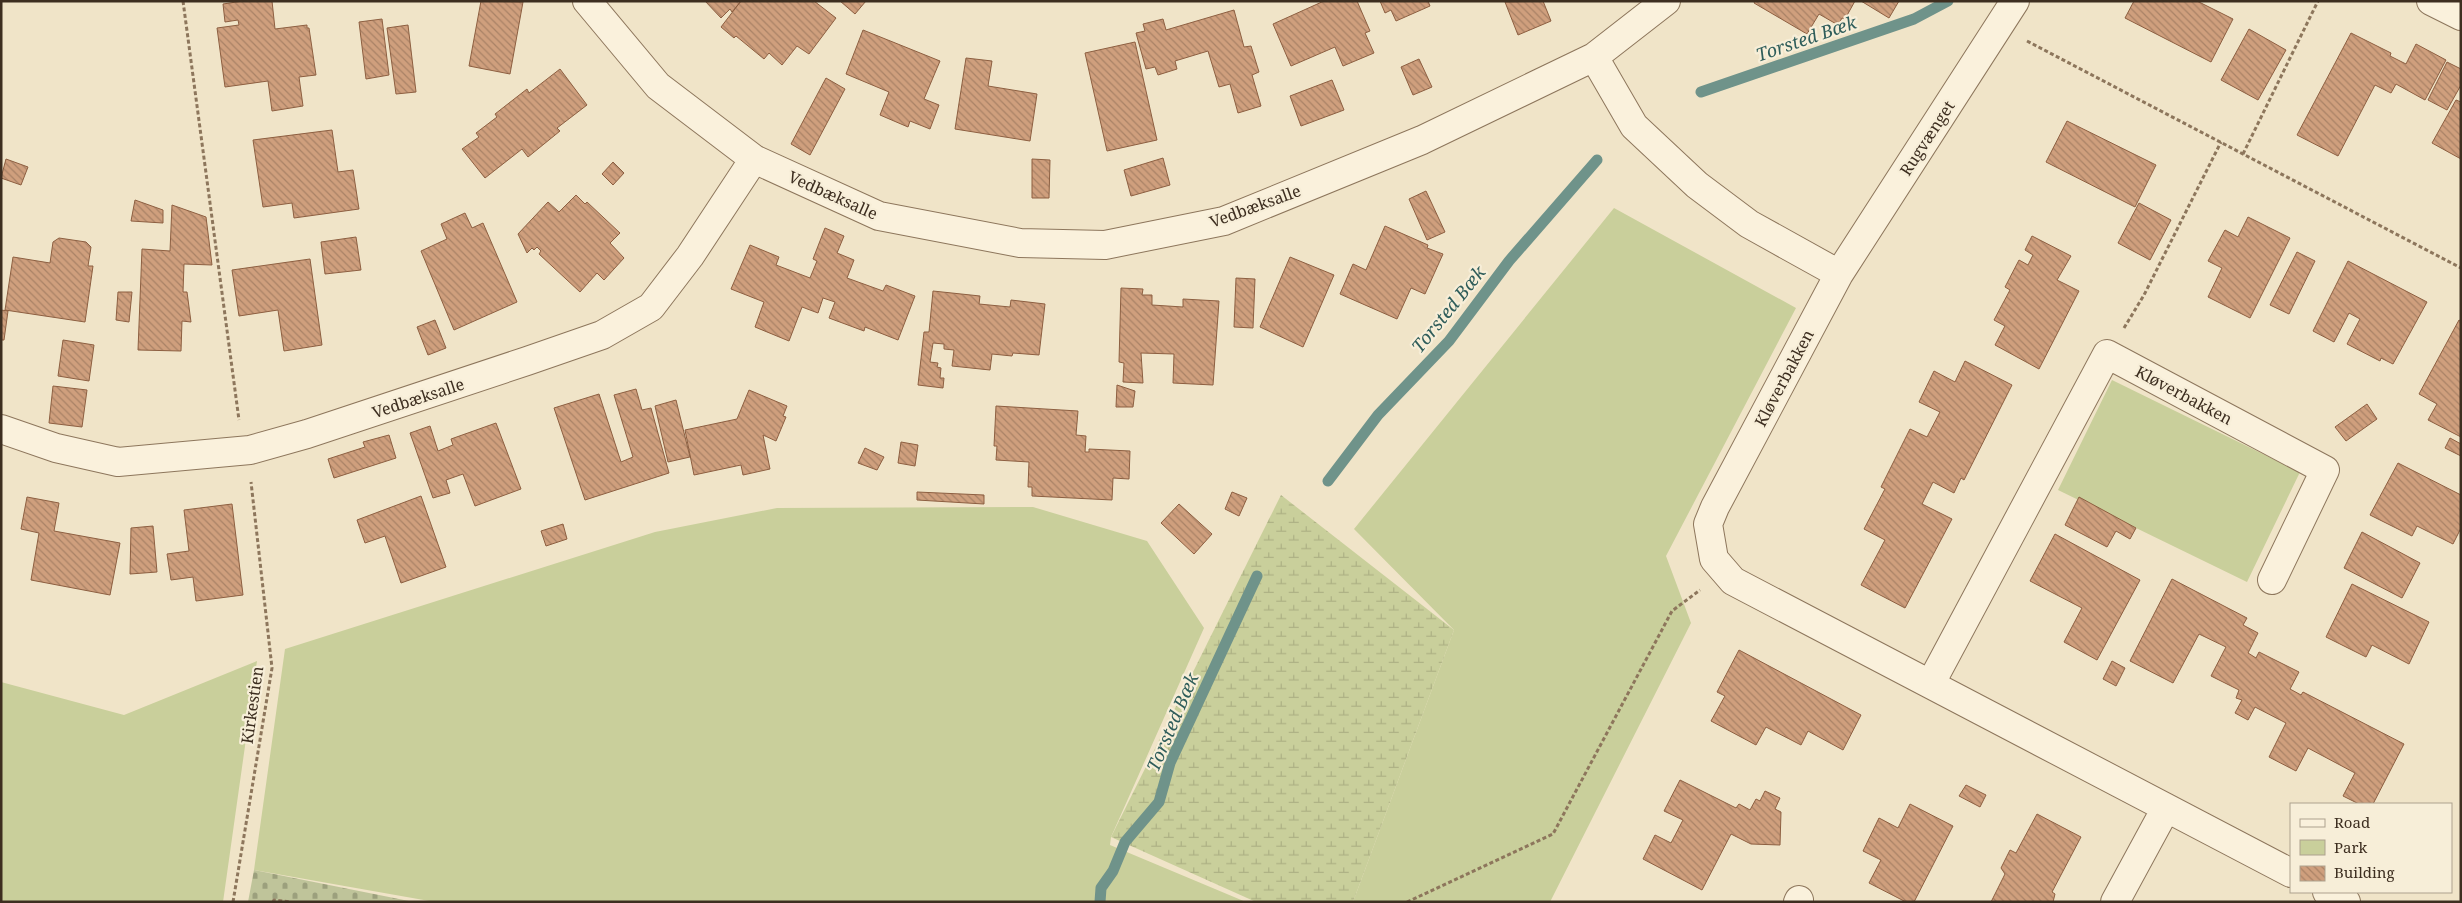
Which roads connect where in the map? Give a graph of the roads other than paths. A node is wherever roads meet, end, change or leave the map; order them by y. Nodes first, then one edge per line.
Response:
1 (587, 1) edge
2 (1666, 1) edge
3 (2015, 1) edge
4 (2431, 1) edge
5 (2461, 16) edge
6 (1594, 57) junction
7 (754, 160) junction
8 (1839, 274) junction
9 (1, 429) edge
10 (2272, 580) dead end
11 (1931, 683) junction
12 (2166, 808) junction
13 (2290, 872) edge
14 (2329, 893) edge
15 (2115, 902) edge
16 (2346, 902) edge

1 - 7 street, Vedbæksalle
2 - 6 street, Vedbæksalle
3 - 8 street, Rugvænget
4 - 5 street
6 - 7 street, Vedbæksalle
6 - 8 street
7 - 9 street, Vedbæksalle
8 - 11 street, Kløverbakken
10 - 11 street, Kløverbakken
11 - 12 street, Kløverbakken
12 - 13 street, Kløverbakken
12 - 15 street
14 - 16 street

